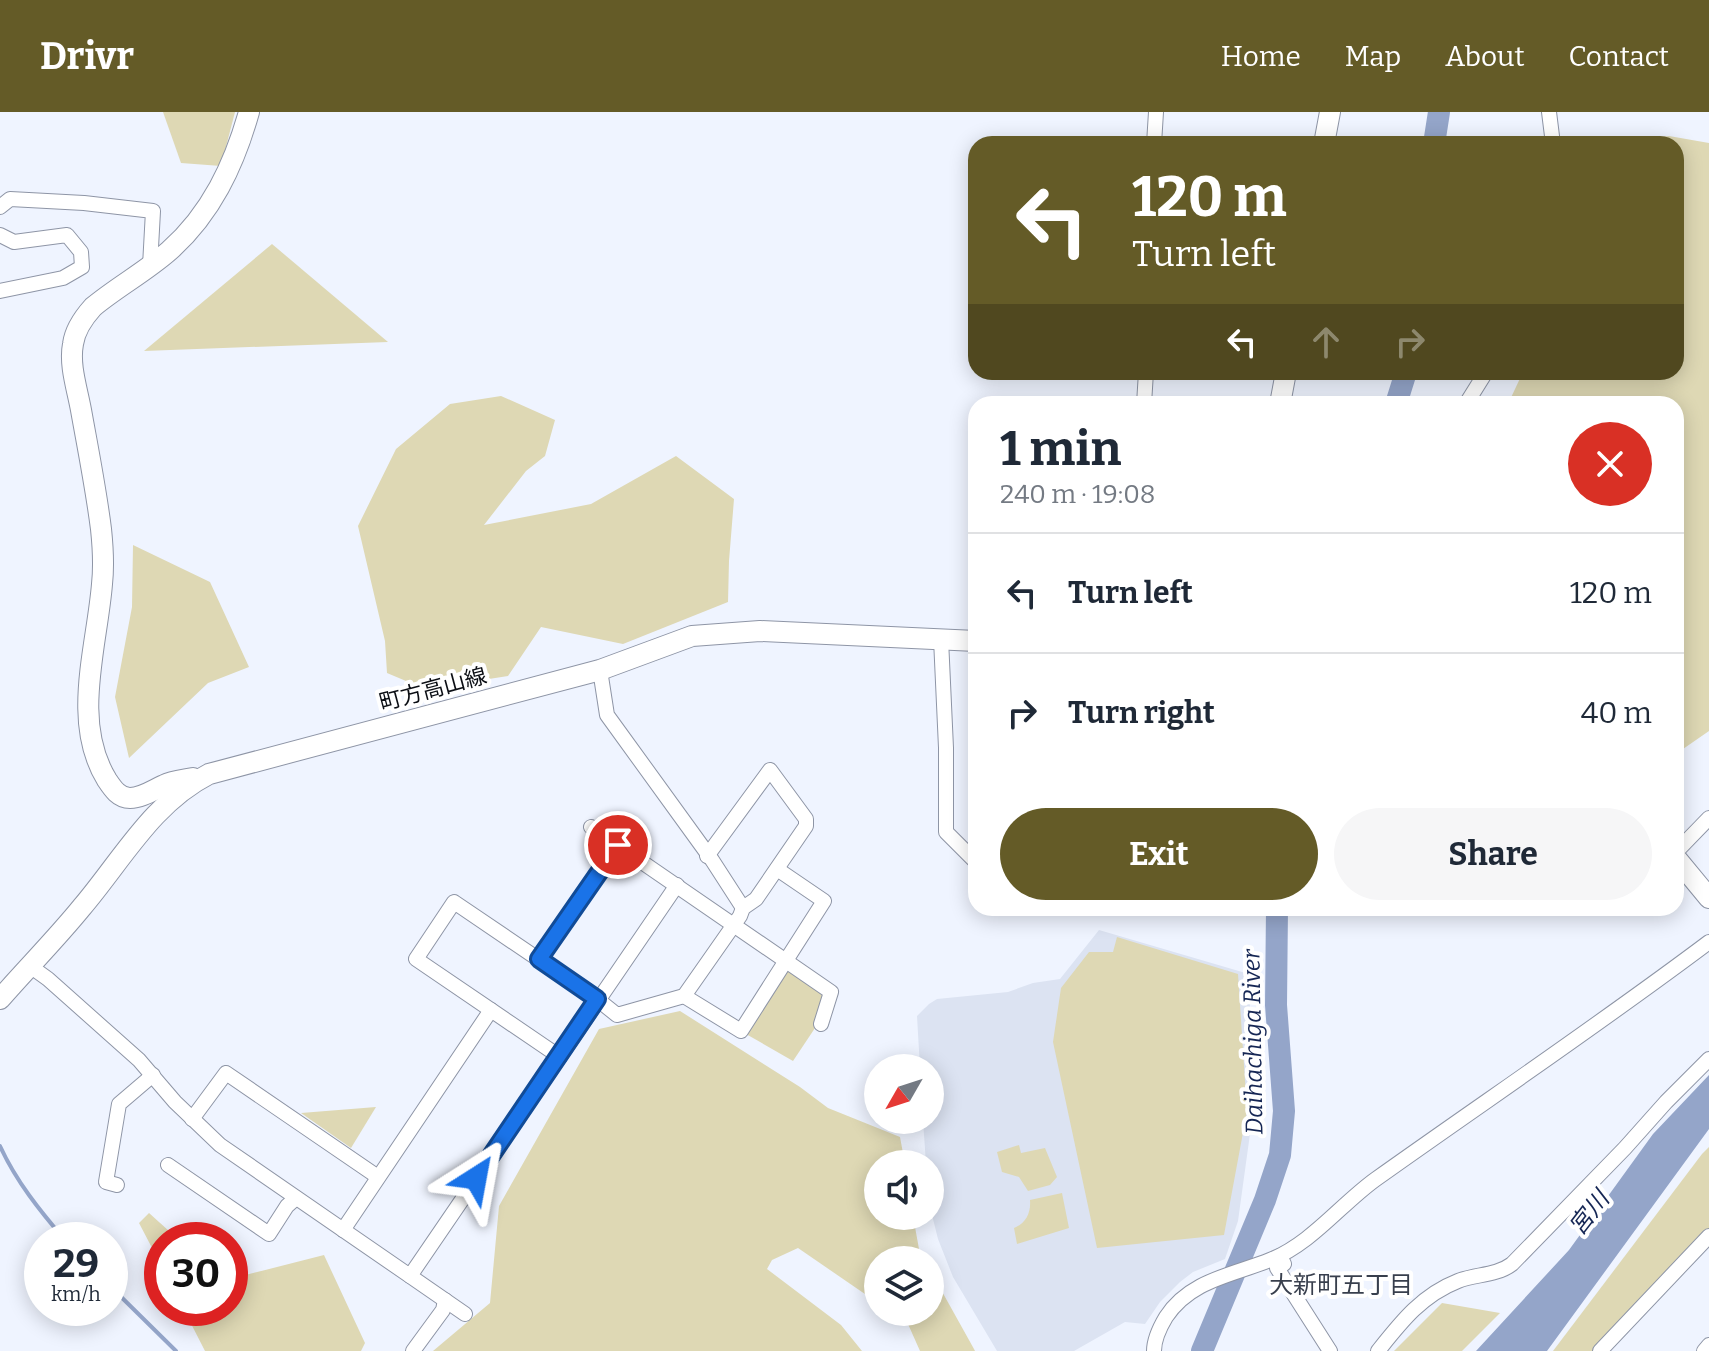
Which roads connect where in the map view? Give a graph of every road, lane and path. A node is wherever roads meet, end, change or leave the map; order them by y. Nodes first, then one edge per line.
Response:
1 (249, 112) edge
2 (1156, 112) edge
3 (1330, 112) edge
4 (1549, 112) edge
5 (1154, 136) edge
6 (1326, 136) edge
7 (1552, 136) edge
8 (0, 207) edge
9 (0, 235) edge
10 (150, 266) junction
11 (0, 291) edge
12 (941, 639) junction
13 (968, 641) edge
14 (600, 670) junction
15 (209, 774) junction
16 (1709, 818) edge
17 (591, 827) dead end
18 (618, 845) junction
19 (1684, 846) edge
20 (968, 854) edge
21 (707, 856) junction
22 (1684, 865) edge
23 (777, 869) junction
24 (677, 885) junction
25 (1709, 898) edge
26 (743, 908) junction
27 (734, 925) junction
28 (1709, 942) edge
29 (539, 959) junction
30 (786, 960) junction
31 (30, 966) junction
32 (684, 996) junction
33 (0, 999) edge
34 (597, 999) junction
35 (491, 1010) junction
36 (821, 1024) dead end
37 (560, 1057) junction
38 (1709, 1059) edge
39 (153, 1075) junction
40 (192, 1119) junction
41 (168, 1165) dead end
42 (378, 1177) junction
43 (117, 1185) dead end
44 (296, 1198) junction
45 (343, 1230) junction
46 (1709, 1236) edge
47 (1276, 1257) junction
48 (410, 1276) junction
49 (445, 1300) junction
50 (465, 1314) dead end
51 (1709, 1345) edge
52 (413, 1351) edge
53 (1154, 1351) edge
54 (1330, 1351) edge
55 (1378, 1351) edge
56 (1600, 1351) edge
57 (1704, 1351) edge

1 - 10 main road
2 - 5 street
3 - 6 main road
4 - 7 street
8 - 10 street
9 - 11 street
10 - 15 main road
12 - 13 main road, 町方高山線
12 - 14 main road, 町方高山線
12 - 20 street
14 - 15 main road, 町方高山線
14 - 21 street
15 - 31 main road, 町方高山線
16 - 19 street
17 - 18 street
18 - 24 street
18 - 29 street
21 - 23 street
21 - 26 street
22 - 25 main road
23 - 26 street
23 - 30 street
24 - 27 street
24 - 34 street
26 - 27 street
27 - 30 street
27 - 32 street
28 - 47 street
29 - 34 street
29 - 35 street
30 - 32 street
30 - 36 street
31 - 33 main road, 町方高山線
31 - 39 street
32 - 34 street
34 - 37 street
35 - 37 street
35 - 42 street
37 - 48 street
38 - 55 street
39 - 40 street
39 - 43 street
40 - 42 street
40 - 44 street
41 - 44 street
42 - 45 street
44 - 45 street
45 - 48 street
46 - 56 street
47 - 53 street
47 - 54 street
48 - 49 street
49 - 50 street
49 - 52 street
51 - 57 street

